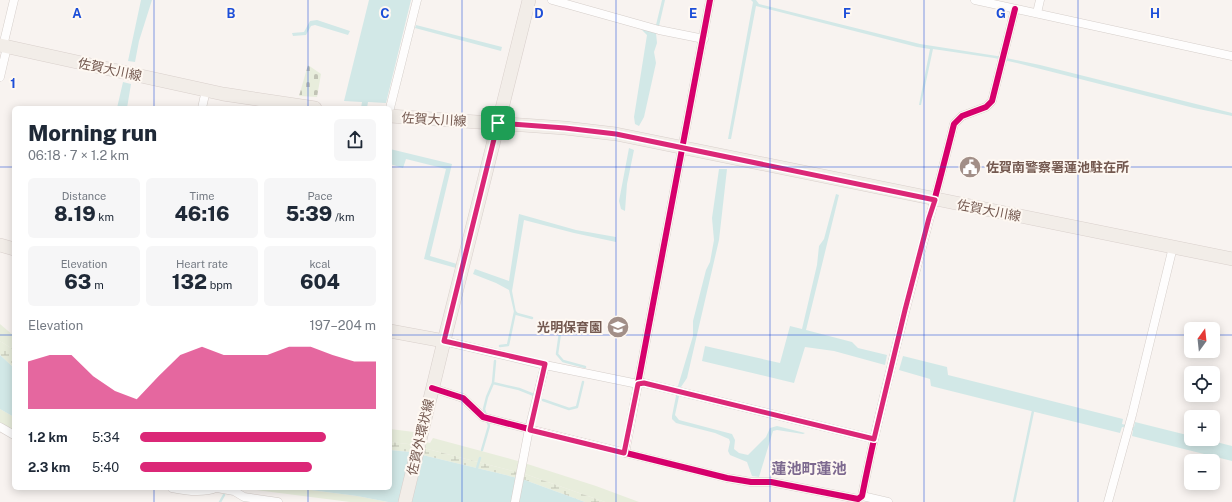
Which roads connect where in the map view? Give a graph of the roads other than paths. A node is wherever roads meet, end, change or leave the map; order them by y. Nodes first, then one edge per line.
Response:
1 (417, 0) edge
2 (529, 0) edge
3 (552, 0) edge
4 (710, 0) edge
5 (975, 0) edge
6 (1040, 0) edge
7 (11, 1) edge
8 (1015, 9) junction
9 (1037, 13) junction
10 (704, 39) junction
11 (3, 46) edge
12 (1232, 56) edge
13 (0, 77) edge
14 (206, 90) junction
15 (202, 106) edge
16 (303, 106) edge
17 (390, 106) edge
18 (392, 116) edge
19 (498, 123) junction
20 (683, 148) junction
21 (935, 200) junction
22 (0, 245) edge
23 (1172, 247) junction
24 (12, 248) edge
25 (1232, 259) edge
26 (392, 331) edge
27 (444, 341) junction
28 (545, 364) junction
29 (638, 384) junction
30 (432, 388) junction
31 (0, 427) edge
32 (530, 430) junction
33 (12, 434) edge
34 (874, 439) junction
35 (624, 453) junction
36 (183, 490) edge
37 (210, 490) edge
38 (228, 490) edge
39 (862, 496) junction
40 (243, 500) edge
41 (278, 502) edge
42 (405, 502) edge
43 (515, 502) edge
44 (888, 502) edge
45 (1108, 502) edge

1 - 17 street
2 - 19 main road, 佐賀外環状線
3 - 10 street
4 - 10 street
5 - 8 street
6 - 9 street
7 - 11 street
8 - 9 street
8 - 21 street
9 - 12 street
10 - 20 street
11 - 13 street
11 - 14 main road, 佐賀大川線
14 - 15 street
14 - 16 main road, 佐賀大川線
18 - 19 main road, 佐賀大川線
19 - 20 main road, 佐賀大川線
19 - 27 main road, 佐賀外環状線
20 - 21 main road, 佐賀大川線
20 - 29 street
21 - 23 main road, 佐賀大川線
21 - 34 street
22 - 24 main road
23 - 25 main road, 佐賀大川線
23 - 45 street
26 - 27 main road
27 - 28 street
27 - 30 main road, 佐賀外環状線
28 - 29 street
28 - 32 street
29 - 34 street
29 - 35 street
30 - 32 street
30 - 42 main road, 佐賀外環状線
31 - 33 street
32 - 35 street
32 - 43 street
34 - 39 street
35 - 39 street
36 - 37 street
38 - 40 street
39 - 44 street
40 - 41 street

